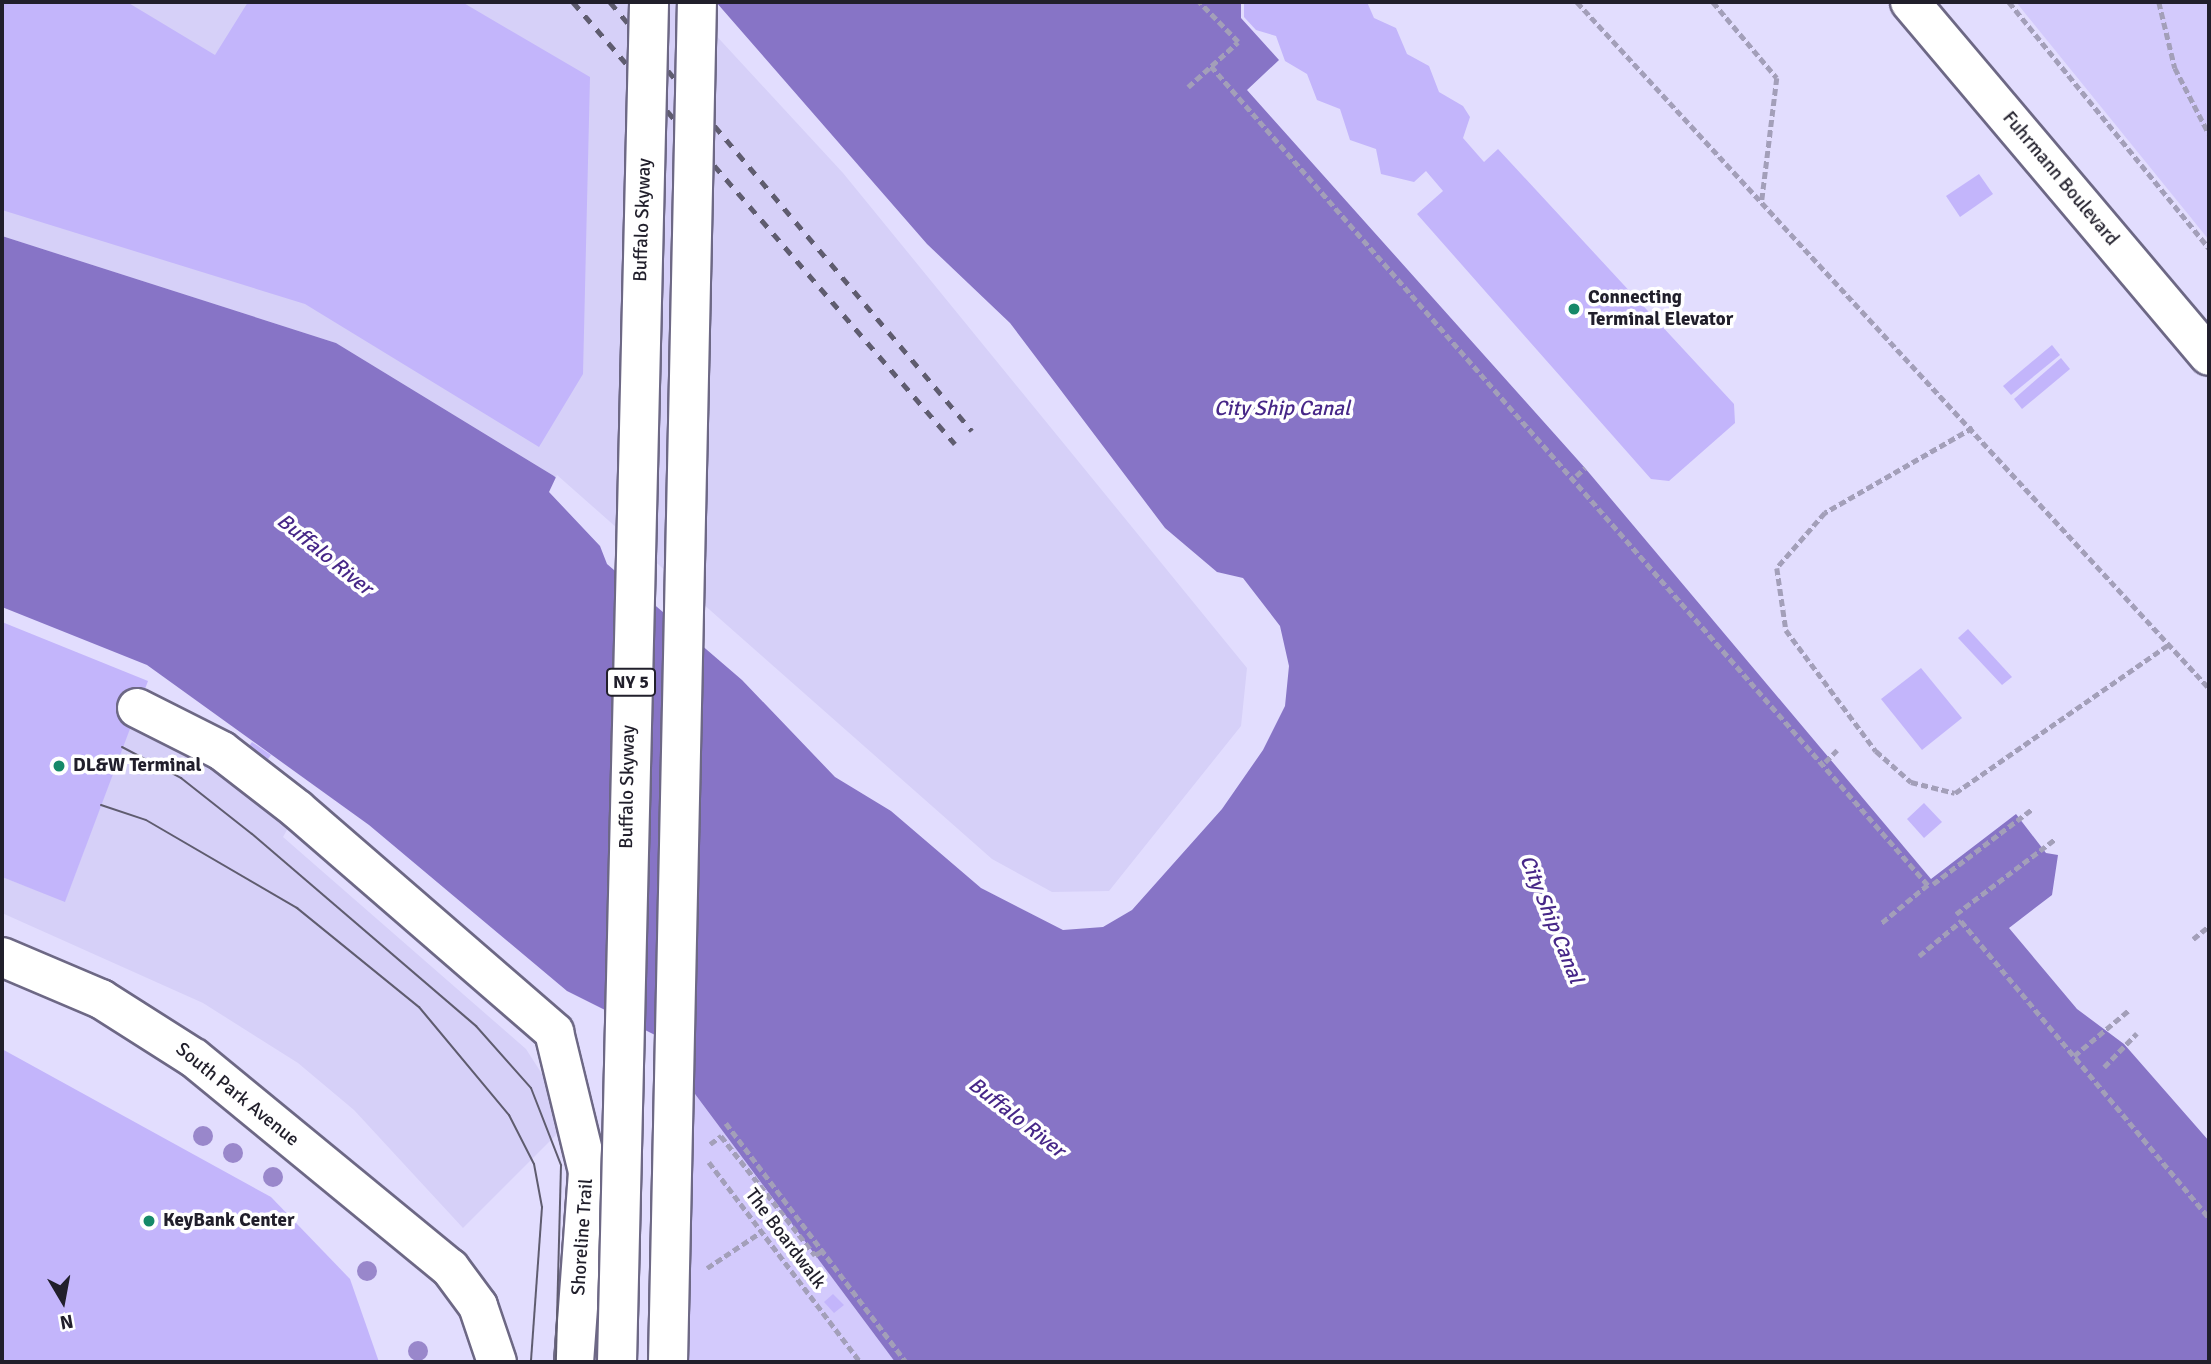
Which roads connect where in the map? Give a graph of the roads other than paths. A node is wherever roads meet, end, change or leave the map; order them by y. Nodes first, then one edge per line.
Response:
1 (649, 2) edge
2 (697, 2) edge
3 (1910, 2) edge
4 (2209, 356) edge
5 (137, 708) dead end
6 (2, 957) edge
7 (497, 1362) edge
8 (574, 1362) edge
9 (617, 1362) edge
10 (668, 1362) edge

1 - 9 main road, Buffalo Skyway / NY 5, bridge
2 - 10 main road, NY 5, bridge
3 - 4 main road, Fuhrmann Boulevard
5 - 8 main road, Shoreline Trail
6 - 7 main road, South Park Avenue

